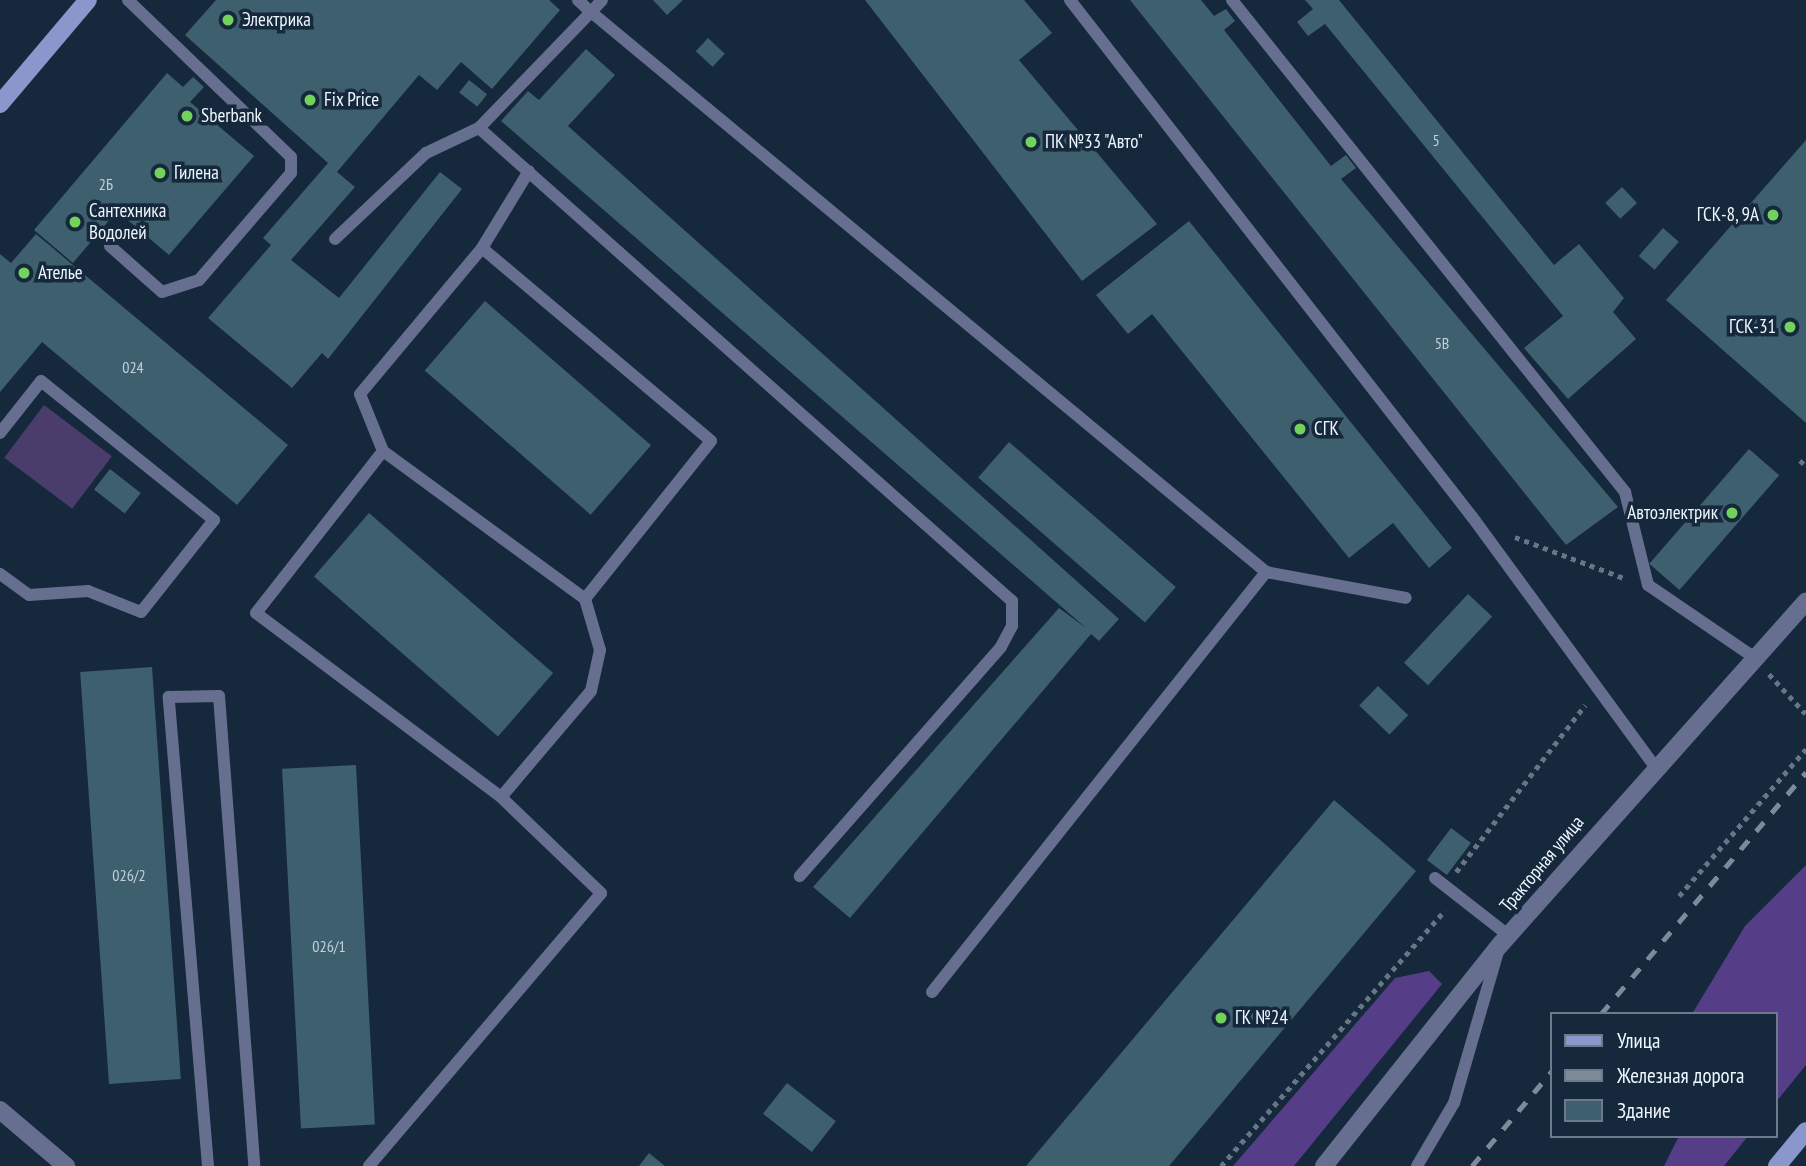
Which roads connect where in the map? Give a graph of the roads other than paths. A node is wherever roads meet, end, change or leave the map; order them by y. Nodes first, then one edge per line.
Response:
1 (88, 0) edge
2 (128, 0) edge
3 (578, 0) edge
4 (602, 0) edge
5 (1070, 0) edge
6 (1232, 0) edge
7 (591, 12) junction
8 (0, 104) edge
9 (479, 128) junction
10 (529, 171) junction
11 (335, 239) dead end
12 (110, 246) dead end
13 (482, 248) junction
14 (0, 433) edge
15 (383, 451) junction
16 (1266, 572) junction
17 (0, 574) edge
18 (585, 598) junction
19 (1406, 598) dead end
20 (1806, 601) edge
21 (1755, 658) junction
22 (1654, 765) junction
23 (501, 797) junction
24 (800, 876) dead end
25 (1440, 882) road end
26 (1504, 940) junction
27 (932, 992) dead end
28 (0, 1110) edge
29 (1806, 1131) edge
30 (66, 1166) edge
31 (208, 1166) edge
32 (254, 1166) edge
33 (369, 1166) edge
34 (1324, 1166) edge
35 (1417, 1166) edge
36 (1777, 1166) edge

1 - 8 main road
2 - 12 lane
3 - 7 lane
4 - 7 lane
5 - 22 lane
6 - 21 lane
7 - 9 lane
7 - 16 lane
9 - 10 lane
9 - 11 lane
10 - 13 lane
10 - 24 lane
13 - 15 lane
13 - 18 lane
14 - 17 lane
15 - 18 lane
15 - 23 lane
16 - 19 lane
16 - 27 lane
18 - 23 lane
20 - 21 street, Тракторная улица
21 - 22 street, Тракторная улица
22 - 26 street, Тракторная улица
23 - 33 lane
25 - 26 lane
26 - 34 street, Тракторная улица
26 - 35 lane
28 - 30 street
29 - 36 main road
31 - 32 lane

